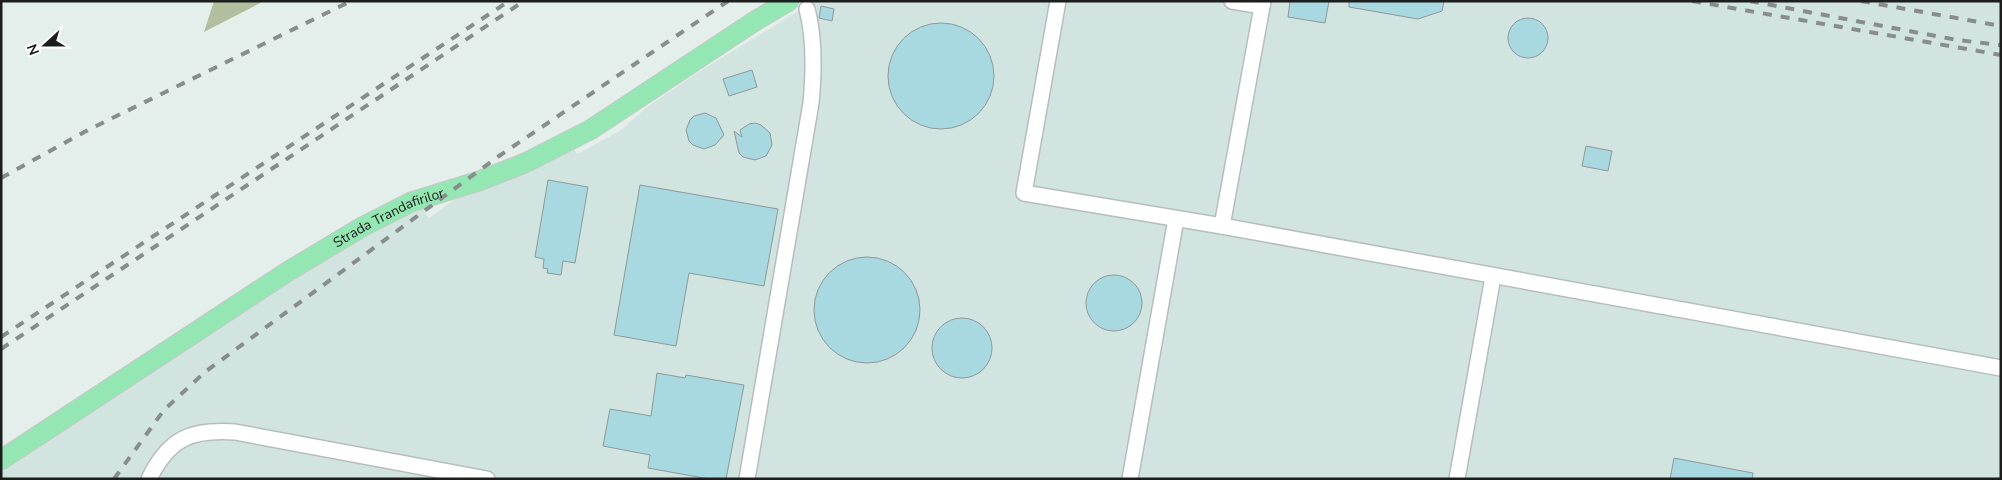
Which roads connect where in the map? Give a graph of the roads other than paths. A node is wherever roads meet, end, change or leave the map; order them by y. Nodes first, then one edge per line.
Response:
1 (790, 1) edge
2 (1058, 1) edge
3 (1232, 1) edge
4 (1263, 4) edge
5 (807, 9) dead end
6 (1176, 219) junction
7 (1222, 226) junction
8 (1493, 277) junction
9 (2001, 368) edge
10 (1, 460) edge
11 (149, 479) edge
12 (487, 479) edge
13 (747, 479) edge
14 (1130, 479) edge
15 (1457, 479) edge

1 - 10 main road, Strada Trandafirilor
2 - 6 lane
3 - 4 lane
4 - 7 lane
5 - 13 lane
6 - 7 lane
6 - 14 lane
7 - 8 lane
8 - 9 lane
8 - 15 lane
11 - 12 lane

